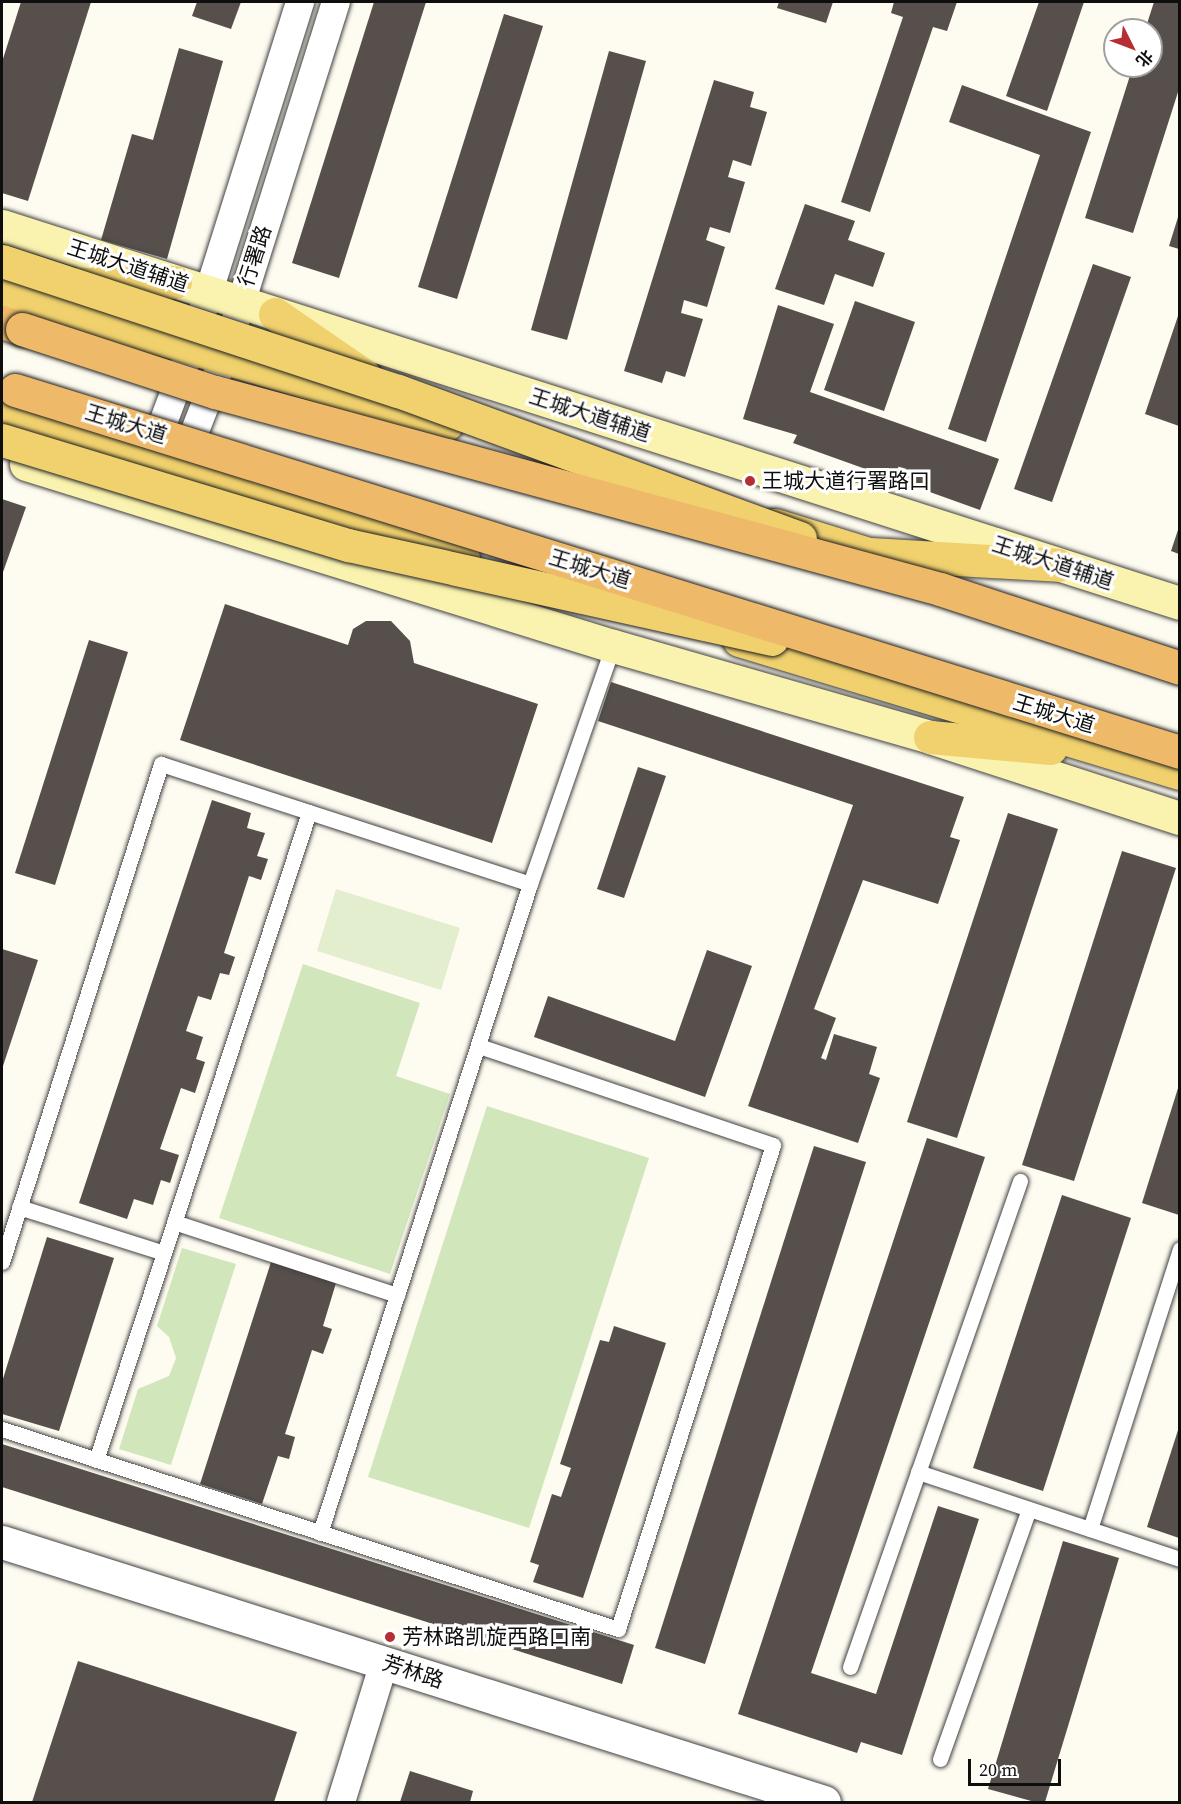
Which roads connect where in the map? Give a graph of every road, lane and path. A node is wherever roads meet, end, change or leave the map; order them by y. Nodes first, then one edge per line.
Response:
1 (300, 2) edge
2 (336, 2) edge
3 (2, 226) edge
4 (2, 261) edge
5 (175, 282) junction
6 (2, 286) edge
7 (2, 292) edge
8 (208, 292) junction
9 (240, 304) junction
10 (275, 314) junction
11 (2, 322) edge
12 (191, 348) junction
13 (224, 357) junction
14 (2, 386) edge
15 (2, 416) edge
16 (426, 417) junction
17 (2, 440) edge
18 (2, 456) edge
19 (148, 462) junction
20 (179, 472) junction
21 (134, 498) junction
22 (167, 508) junction
23 (870, 554) junction
24 (1058, 565) junction
25 (940, 589) junction
26 (1179, 603) edge
27 (613, 646) junction
28 (1179, 651) edge
29 (1179, 668) edge
30 (912, 669) junction
31 (930, 737) junction
32 (1179, 752) edge
33 (1120, 754) junction
34 (1179, 773) edge
35 (309, 813) junction
36 (1179, 818) edge
37 (530, 884) junction
38 (478, 1046) junction
39 (1020, 1181) dead end
40 (19, 1207) junction
41 (174, 1222) junction
42 (1179, 1249) edge
43 (164, 1253) junction
44 (2, 1262) edge
45 (397, 1295) junction
46 (2, 1430) edge
47 (96, 1460) junction
48 (918, 1472) junction
49 (1029, 1509) junction
50 (1090, 1529) junction
51 (320, 1533) junction
52 (2, 1542) edge
53 (1179, 1559) edge
54 (2, 1563) edge
55 (850, 1667) dead end
56 (382, 1673) junction
57 (940, 1759) dead end
58 (340, 1803) edge
59 (757, 1803) edge
60 (824, 1803) edge

1 - 8 street, 行署路
2 - 9 street, 行署路
3 - 5 main road, 王城大道辅道
4 - 25 main road, bridge
5 - 6 main road
5 - 8 main road, 王城大道辅道
7 - 12 main road
8 - 9 main road, 王城大道辅道
8 - 12 street, 行署路
9 - 10 main road, 王城大道辅道
9 - 13 street, 行署路
10 - 16 main road
10 - 24 main road, 王城大道辅道
11 - 25 highway, bridge
12 - 13 main road
12 - 19 street, 行署路
13 - 16 main road
13 - 20 street, 行署路
14 - 30 highway, 王城大道, bridge
15 - 19 main road, 王城大道
16 - 23 main road
17 - 30 main road, bridge
18 - 21 main road
19 - 20 main road, 王城大道
19 - 21 street, 行署路
20 - 22 street, 行署路
20 - 33 main road, 王城大道
21 - 22 main road
22 - 27 main road
23 - 24 main road
23 - 28 main road
24 - 26 main road, 王城大道辅道
25 - 28 highway, bridge
25 - 29 highway, bridge
27 - 31 main road
27 - 37 lane
30 - 32 highway, 王城大道, bridge
30 - 34 highway, bridge
31 - 33 main road
31 - 36 main road
33 - 34 main road, 王城大道
35 - 37 lane
35 - 40 lane
35 - 41 lane
37 - 38 lane
38 - 45 lane
38 - 51 lane
39 - 48 lane
40 - 43 lane
40 - 44 lane
41 - 43 lane
41 - 45 lane
42 - 50 lane
43 - 47 lane
45 - 51 lane
46 - 47 lane
47 - 51 lane
48 - 49 lane
48 - 55 lane
49 - 50 lane
49 - 57 lane
50 - 53 lane
52 - 56 street, 芳林路
54 - 56 street, 芳林路
56 - 58 street
56 - 59 street, 芳林路
56 - 60 street, 芳林路

